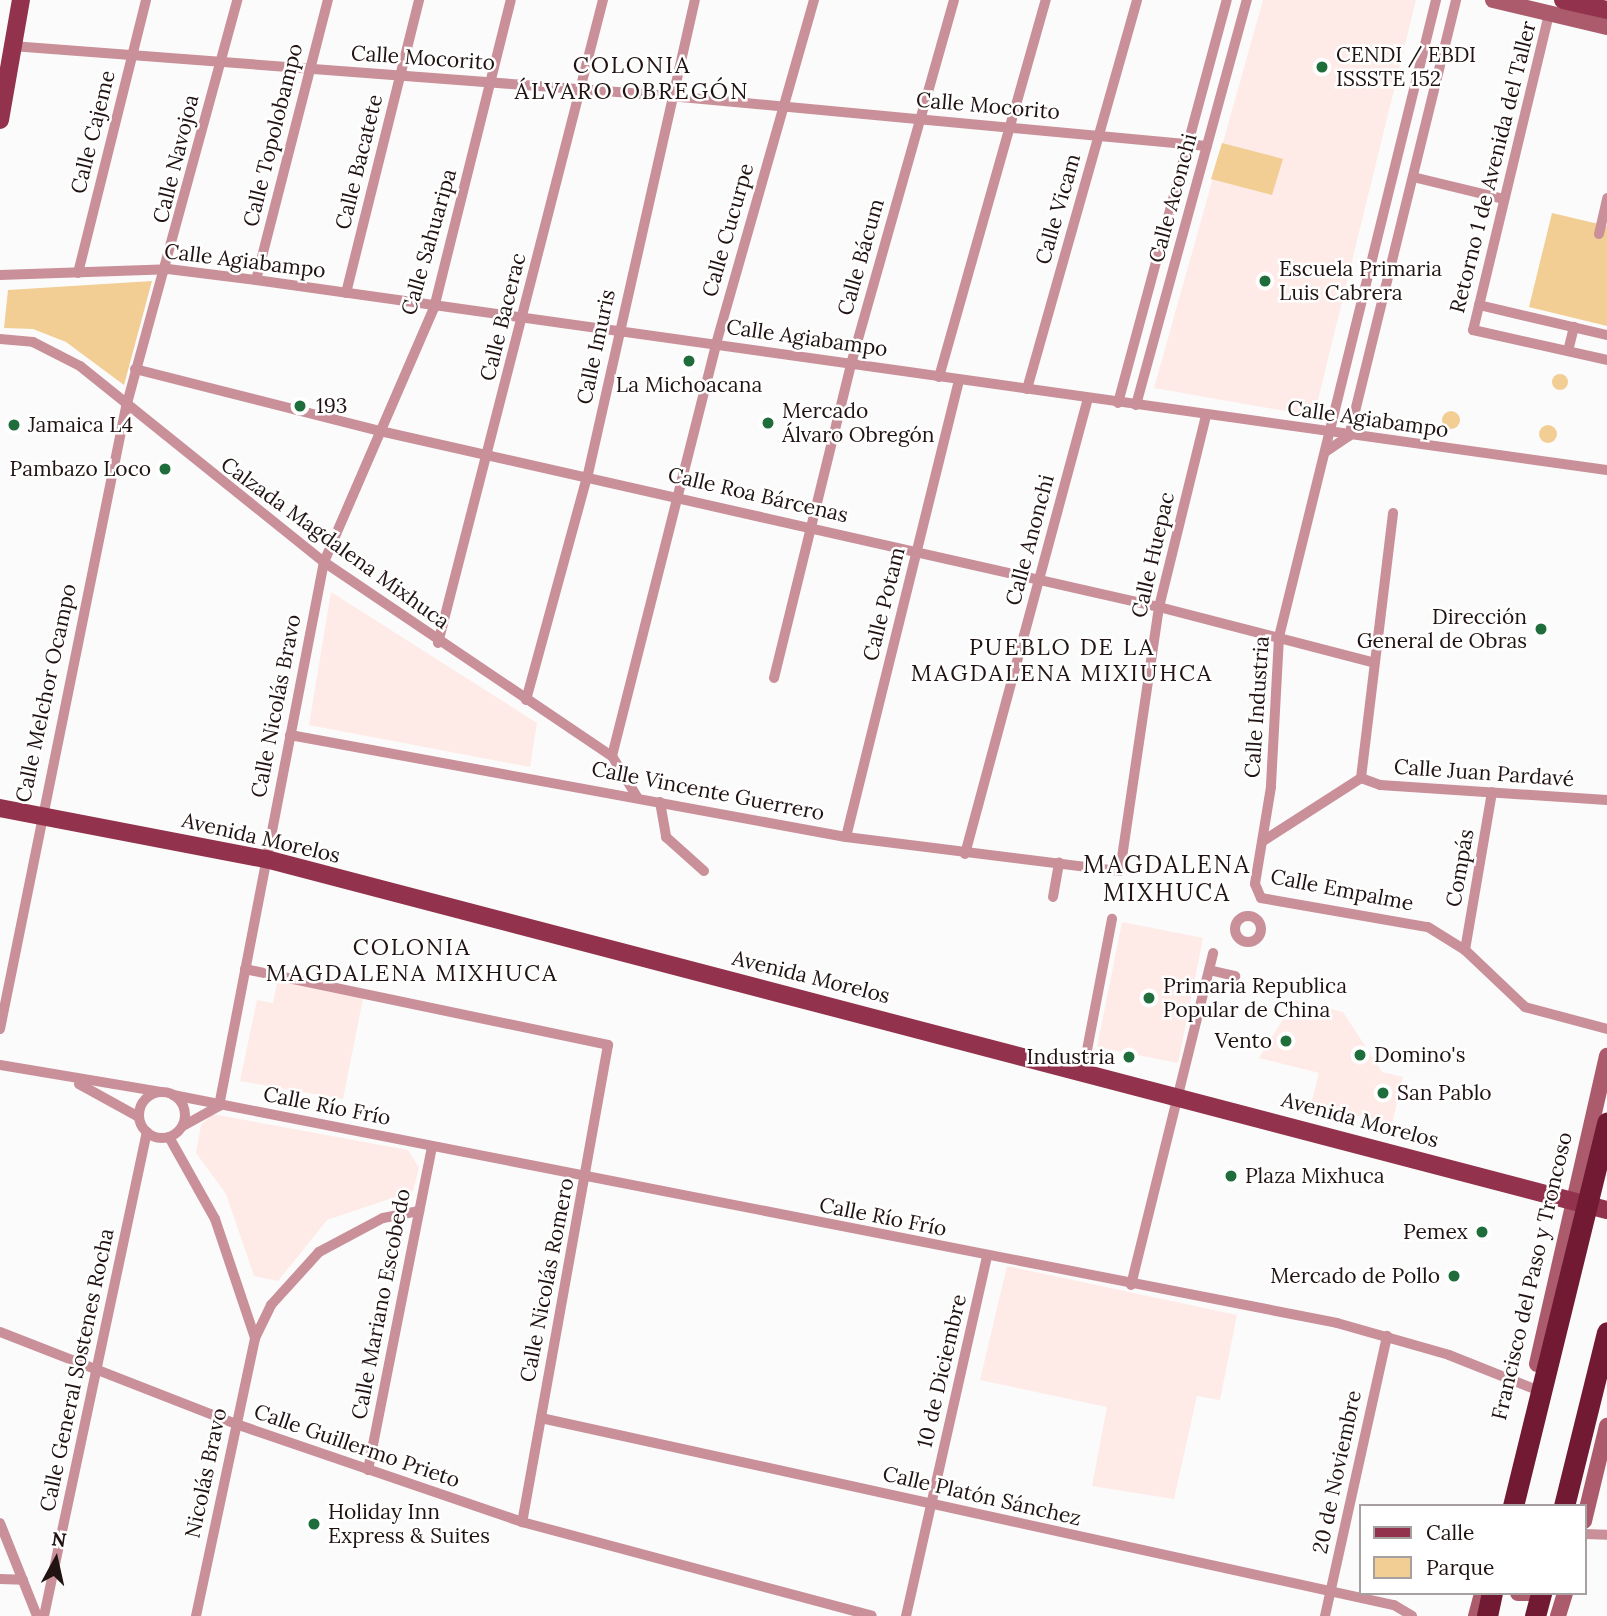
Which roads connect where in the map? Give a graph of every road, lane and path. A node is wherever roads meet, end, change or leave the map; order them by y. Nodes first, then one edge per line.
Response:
1 (21, 0) edge
2 (146, 0) edge
3 (237, 0) edge
4 (328, 0) edge
5 (419, 0) edge
6 (512, 0) edge
7 (603, 0) edge
8 (695, 0) edge
9 (814, 0) edge
10 (954, 0) edge
11 (1046, 0) edge
12 (1137, 0) edge
13 (1227, 0) edge
14 (1247, 0) edge
15 (1436, 0) edge
16 (1456, 0) edge
17 (1493, 0) edge
18 (1563, 0) edge
19 (1607, 10) edge
20 (1549, 13) junction
21 (1607, 27) edge
22 (12, 46) junction
23 (131, 55) junction
24 (220, 62) junction
25 (309, 69) junction
26 (400, 76) junction
27 (492, 82) junction
28 (580, 89) junction
29 (670, 96) junction
30 (782, 109) junction
31 (0, 120) edge
32 (919, 120) junction
33 (1009, 126) junction
34 (1099, 136) junction
35 (1187, 145) junction
36 (1207, 146) junction
37 (1413, 177) junction
38 (1607, 198) edge
39 (1504, 199) junction
40 (1598, 234) dead end
41 (1375, 244) junction
42 (1395, 249) junction
43 (167, 269) junction
44 (78, 273) junction
45 (0, 275) edge
46 (256, 280) junction
47 (346, 293) junction
48 (1479, 305) junction
49 (434, 308) junction
50 (522, 319) junction
51 (1574, 327) junction
52 (619, 332) junction
53 (1607, 335) edge
54 (0, 339) edge
55 (716, 344) junction
56 (1568, 351) junction
57 (1607, 360) edge
58 (850, 365) junction
59 (135, 369) junction
60 (939, 377) junction
61 (959, 380) junction
62 (1027, 389) junction
63 (1088, 398) junction
64 (1118, 403) junction
65 (1136, 405) junction
66 (126, 407) junction
67 (1206, 416) junction
68 (380, 431) junction
69 (1328, 433) junction
70 (1349, 436) junction
71 (1325, 453) junction
72 (489, 455) junction
73 (1607, 470) edge
74 (587, 474) junction
75 (678, 496) junction
76 (1393, 513) dead end
77 (811, 527) junction
78 (916, 551) junction
79 (324, 562) junction
80 (1038, 581) junction
81 (1159, 607) junction
82 (1279, 637) junction
83 (438, 643) junction
84 (1371, 662) junction
85 (774, 678) dead end
86 (526, 700) junction
87 (290, 735) junction
88 (612, 756) junction
89 (1361, 778) junction
90 (1492, 792) junction
91 (637, 797) junction
92 (1607, 800) edge
93 (660, 802) junction
94 (42, 807) junction
95 (0, 808) edge
96 (846, 837) junction
97 (1264, 841) junction
98 (965, 854) junction
99 (266, 859) junction
100 (1059, 863) junction
101 (704, 871) dead end
102 (1119, 871) joint
103 (1255, 884) joint
104 (1053, 897) dead end
105 (1261, 898) junction
106 (1112, 919) dead end
107 (1256, 919) dead end
108 (1465, 950) junction
109 (1213, 953) dead end
110 (245, 969) junction
111 (1209, 970) junction
112 (1235, 976) dead end
113 (0, 1029) edge
114 (1607, 1029) edge
115 (1607, 1056) edge
116 (0, 1065) edge
117 (1083, 1071) junction
118 (67, 1078) junction
119 (167, 1094) junction
120 (1177, 1095) junction
121 (219, 1106) junction
122 (1604, 1113) edge
123 (139, 1116) junction
124 (183, 1126) junction
125 (147, 1132) junction
126 (169, 1138) junction
127 (432, 1146) junction
128 (586, 1178) junction
129 (1573, 1200) junction
130 (1607, 1210) edge
131 (419, 1211) junction
132 (987, 1258) junction
133 (1131, 1285) junction
134 (0, 1332) edge
135 (1607, 1332) edge
136 (1387, 1336) junction
137 (255, 1338) junction
138 (97, 1368) junction
139 (1532, 1388) junction
140 (541, 1418) junction
141 (236, 1424) junction
142 (1607, 1426) edge
143 (368, 1470) junction
144 (1503, 1504) edge
145 (1513, 1504) edge
146 (1564, 1504) edge
147 (932, 1505) junction
148 (1586, 1513) edge
149 (522, 1522) junction
150 (0, 1523) edge
151 (1586, 1534) edge
152 (1607, 1535) edge
153 (0, 1579) edge
154 (23, 1580) junction
155 (1330, 1594) junction
156 (1481, 1595) edge
157 (1491, 1595) edge
158 (1541, 1595) edge
159 (1564, 1595) edge
160 (37, 1616) edge
161 (44, 1616) edge
162 (196, 1616) edge
163 (872, 1616) edge
164 (906, 1616) edge
165 (1325, 1616) edge
166 (1412, 1616) edge
167 (1476, 1616) edge
168 (1486, 1616) edge
169 (1535, 1616) edge
170 (1558, 1616) edge

1 - 22 main road
2 - 23 street, Calle Cajeme
3 - 24 street, Calle Navojoa
4 - 25 street, Calle Topolobampo
5 - 26 street, Calle Bacatete
6 - 27 street, Calle Sahuaripa
7 - 28 street, Calle Bacerac
8 - 29 street, Calle Imuris
9 - 30 street, Calle Cucurpe
10 - 32 street, Calle Bácum
11 - 33 street
12 - 34 street, Calle Vicam
13 - 35 street, Calle Aconchi
14 - 36 street, Calle Aconchi
15 - 41 street, Calle Industria
16 - 37 street
17 - 20 main road
18 - 19 main road
20 - 21 main road
20 - 39 street, Retorno 1 de Avenida del Taller
22 - 23 street, Calle Mocorito
22 - 31 main road
23 - 24 street, Calle Mocorito
23 - 44 street, Calle Cajeme
24 - 25 street, Calle Mocorito
24 - 43 street, Calle Navojoa
25 - 26 street, Calle Mocorito
25 - 46 street, Calle Topolobampo
26 - 27 street, Calle Mocorito
26 - 47 street, Calle Bacatete
27 - 28 street, Calle Mocorito
27 - 49 street, Calle Sahuaripa
28 - 29 street, Calle Mocorito
28 - 50 street, Calle Bacerac
29 - 30 street, Calle Mocorito
29 - 52 street, Calle Imuris
30 - 32 street, Calle Mocorito
30 - 55 street, Calle Cucurpe
32 - 33 street, Calle Mocorito
32 - 58 street, Calle Bácum
33 - 34 street, Calle Mocorito
33 - 60 street
34 - 35 street, Calle Mocorito
34 - 62 street, Calle Vicam
35 - 36 street, Calle Mocorito
35 - 64 street, Calle Aconchi
36 - 65 street, Calle Aconchi
37 - 39 street
37 - 42 street
38 - 40 street
39 - 48 street, Retorno 1 de Avenida del Taller
41 - 42 street
41 - 69 street, Calle Industria
42 - 70 street
43 - 44 street, Calle Agiabampo
43 - 46 street, Calle Agiabampo
43 - 59 street, Calle Navojoa
44 - 45 street, Calle Agiabampo
46 - 47 street, Calle Agiabampo
47 - 49 street, Calle Agiabampo
48 - 51 street
48 - 56 street, Retorno 1 de Avenida del Taller
49 - 50 street, Calle Agiabampo
49 - 68 street, Calle Sahuaripa
50 - 52 street, Calle Agiabampo
50 - 72 street, Calle Bacerac
51 - 53 street
51 - 56 street
52 - 55 street, Calle Agiabampo
52 - 74 street, Calle Imuris
54 - 66 street, Calzada Magdalena Mixhuca
55 - 58 street, Calle Agiabampo
55 - 75 street, Calle Cucurpe
56 - 57 street
58 - 60 street, Calle Agiabampo
58 - 77 street, Calle Bácum
59 - 66 street, Calle Navojoa
59 - 68 street, Calle Roa Bárcenas
60 - 61 street, Calle Agiabampo
61 - 62 street, Calle Agiabampo
61 - 78 street, Calle Potam
62 - 63 street, Calle Agiabampo
63 - 64 street, Calle Agiabampo
63 - 80 street, Calle Anonchi
64 - 65 street, Calle Agiabampo
65 - 67 street, Calle Agiabampo
66 - 79 street, Calzada Magdalena Mixhuca
66 - 94 street, Calle Melchor Ocampo
67 - 69 street, Calle Agiabampo
67 - 81 street, Calle Huepac
68 - 72 street, Calle Roa Bárcenas
68 - 79 street, Calle Sahuaripa
69 - 70 street, Calle Agiabampo
69 - 71 street, Calle Industria
70 - 71 street
70 - 73 street, Calle Agiabampo
71 - 82 street, Calle Industria
72 - 74 street, Calle Roa Bárcenas
72 - 83 street, Calle Bacerac
74 - 75 street, Calle Roa Bárcenas
74 - 86 street, Calle Imuris
75 - 77 street, Calle Roa Bárcenas
75 - 88 street, Calle Cucurpe
76 - 84 street
77 - 78 street, Calle Roa Bárcenas
77 - 85 street, Calle Bácum
78 - 80 street, Calle Roa Bárcenas
78 - 96 street, Calle Potam
79 - 83 street, Calzada Magdalena Mixhuca
79 - 87 street, Calle Nicolás Bravo
80 - 81 street, Calle Roa Bárcenas
80 - 98 street, Calle Anonchi
81 - 82 street, Calle Roa Bárcenas
81 - 102 street, Calle Huepac
82 - 84 street, Calle Roa Bárcenas
82 - 97 street, Calle Industria
83 - 86 street, Calzada Magdalena Mixhuca
84 - 89 street
86 - 88 street, Calzada Magdalena Mixhuca
87 - 91 street, Calle Vincente Guerrero
87 - 99 street, Calle Nicolás Bravo
88 - 91 street, Calzada Magdalena Mixhuca
89 - 90 street, Calle Juan Pardavé
89 - 97 street
90 - 92 street, Calle Juan Pardavé
90 - 108 street, Compás
91 - 93 street, Calle Vincente Guerrero
93 - 96 street, Calle Vincente Guerrero
93 - 101 street
94 - 95 main road, Avenida Morelos
94 - 99 main road, Avenida Morelos
94 - 113 street, Calle Melchor Ocampo
96 - 98 street, Calle Vincente Guerrero
97 - 103 street, Calle Industria
98 - 100 street, Calle Vincente Guerrero
99 - 110 street, Calle Nicolás Bravo
99 - 117 main road, Avenida Morelos
100 - 102 street, Calle Vincente Guerrero
100 - 104 street
103 - 105 street, Calle Empalme
105 - 107 street
105 - 108 street, Calle Empalme
106 - 117 street
108 - 114 street, Calle Empalme
109 - 111 street
110 - 121 street, Calle Nicolás Bravo
110 - 128 street, Calle Nicolás Romero
111 - 112 street
111 - 120 street
115 - 122 main road, Francisco del Paso y Troncoso
116 - 118 street, Calle Río Frío
117 - 120 main road, Avenida Morelos
118 - 119 street, Calle Río Frío
118 - 123 street, Calle Río Frío
119 - 121 street, Calle Río Frío
119 - 123 street
119 - 124 street
120 - 129 main road, Avenida Morelos
120 - 133 street
121 - 124 street
121 - 127 street, Calle Río Frío
122 - 129 main road, Francisco del Paso y Troncoso
122 - 145 highway, Francisco del Paso y Troncoso, bridge
123 - 125 street
124 - 126 street
125 - 126 street
125 - 138 street, Calle General Sostenes Rocha
126 - 137 street
127 - 128 street, Calle Río Frío
127 - 131 street, Calle Mariano Escobedo
128 - 132 street, Calle Río Frío
128 - 140 street, Calle Nicolás Romero
129 - 130 main road, Avenida Morelos
129 - 139 main road, Francisco del Paso y Troncoso
131 - 137 street
131 - 143 street, Calle Mariano Escobedo
132 - 133 street, Calle Río Frío
132 - 147 street, 10 de Diciembre
133 - 136 street, Calle Río Frío
134 - 138 street, Calle Guillermo Prieto
135 - 146 highway
136 - 139 street, Calle Río Frío
136 - 155 street, 20 de Noviembre
137 - 141 street, Nicolás Bravo
138 - 141 street, Calle Guillermo Prieto
138 - 161 street, Calle General Sostenes Rocha
139 - 144 main road, Francisco del Paso y Troncoso
140 - 147 street, Calle Platón Sánchez
140 - 149 street, Calle Nicolás Romero
141 - 143 street, Calle Guillermo Prieto
141 - 162 street, Nicolás Bravo
142 - 148 main road
143 - 149 street, Calle Guillermo Prieto
147 - 155 street, Calle Platón Sánchez
147 - 164 street, 10 de Diciembre
149 - 163 street, Calle Guillermo Prieto
150 - 154 street
151 - 152 street
153 - 154 street
154 - 160 street
155 - 165 street, 20 de Noviembre
155 - 166 street, Calle Platón Sánchez
156 - 167 main road
157 - 168 highway
158 - 169 highway, bridge
159 - 170 main road

